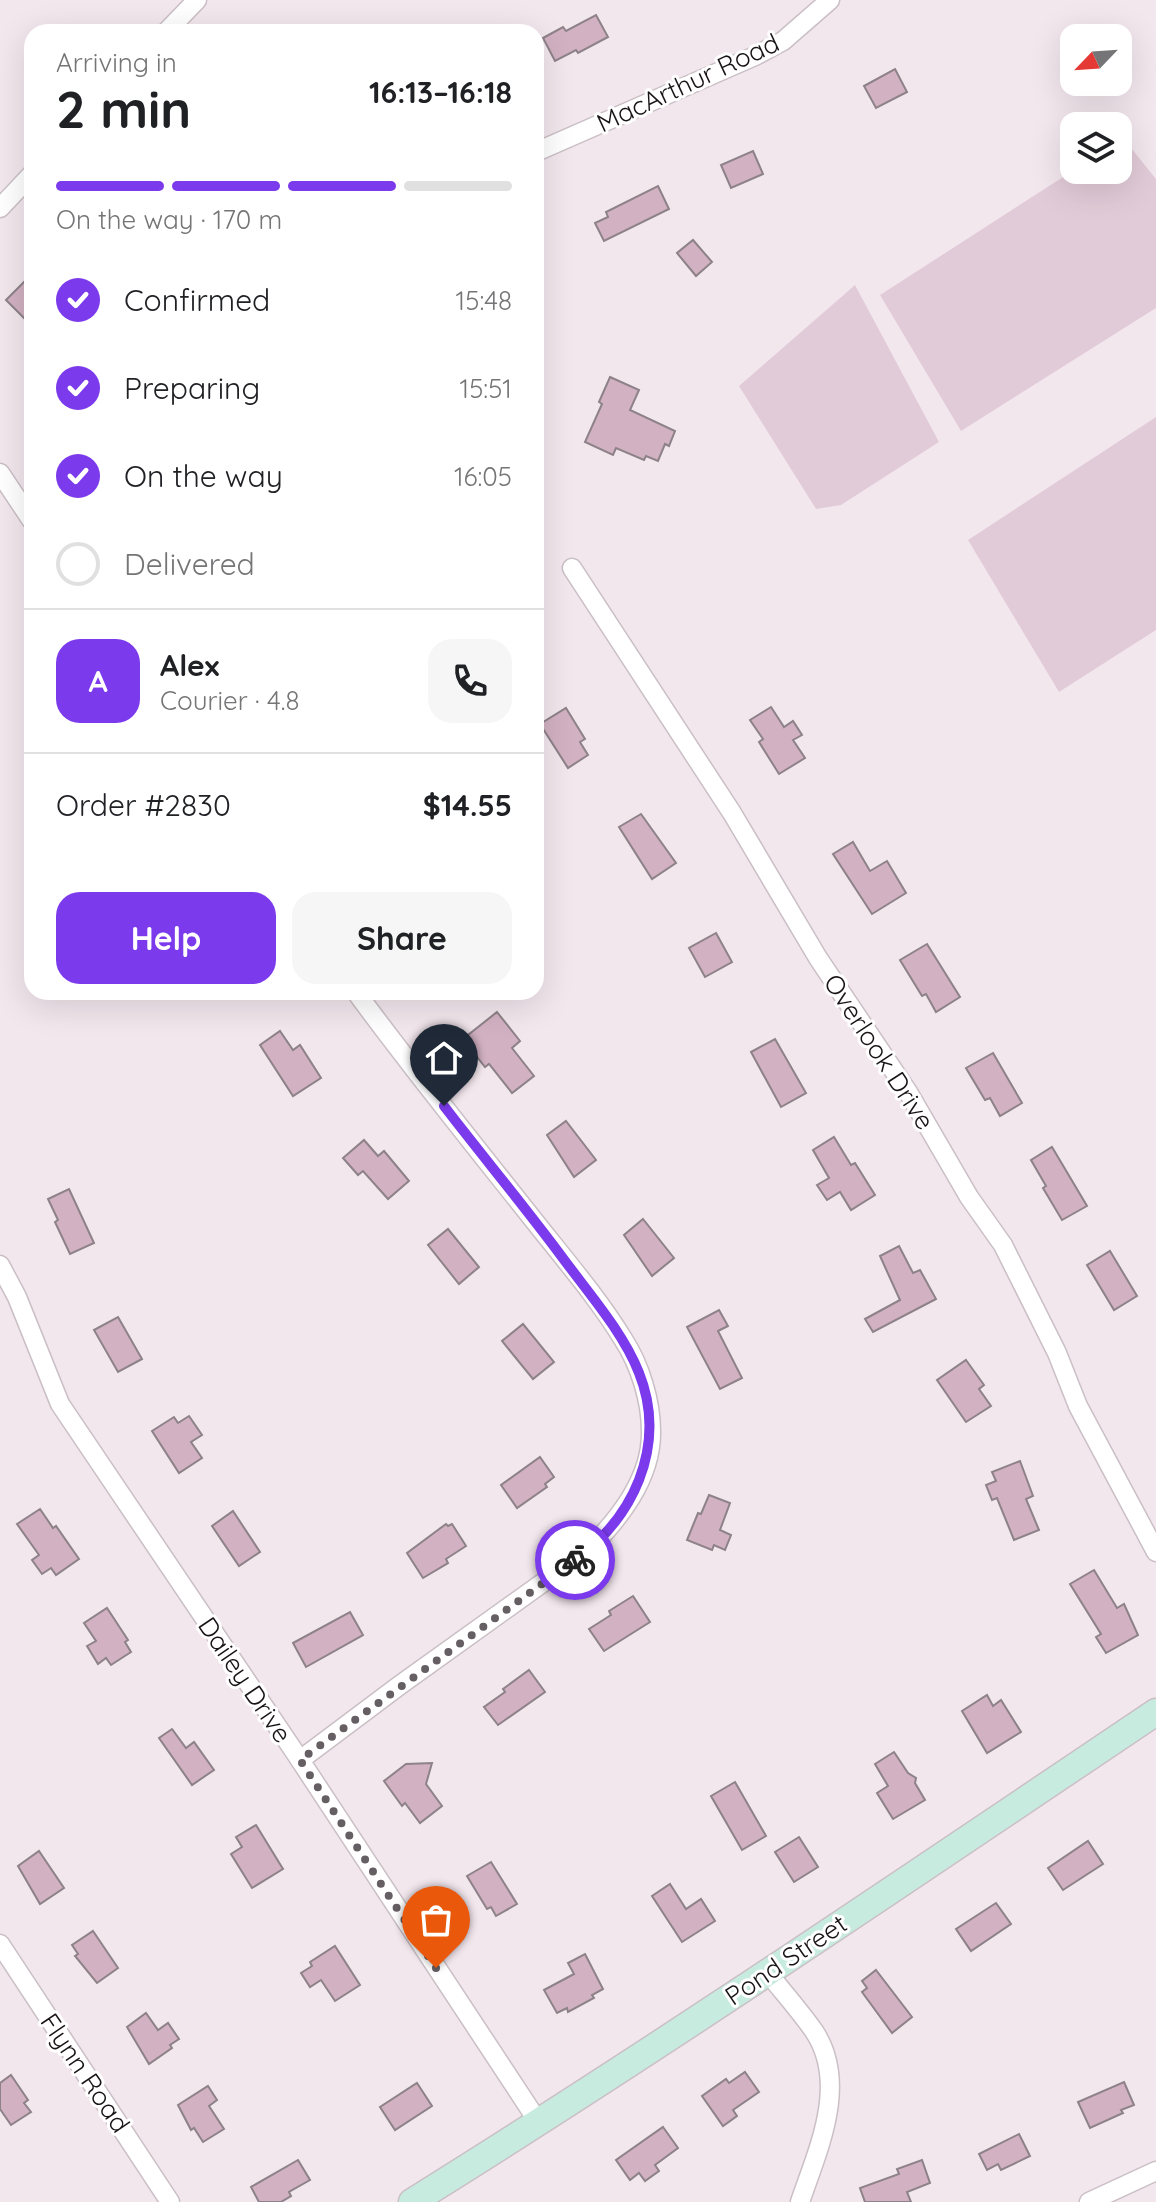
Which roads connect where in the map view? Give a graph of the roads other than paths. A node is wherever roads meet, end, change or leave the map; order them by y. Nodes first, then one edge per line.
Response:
1 (197, 0) edge
2 (830, 0) edge
3 (174, 24) edge
4 (544, 148) edge
5 (24, 182) edge
6 (0, 208) edge
7 (0, 473) edge
8 (24, 509) edge
9 (572, 568) dead end
10 (362, 1000) edge
11 (0, 1265) edge
12 (1156, 1552) edge
13 (1156, 1712) edge
14 (300, 1760) junction
15 (0, 1944) edge
16 (768, 1973) junction
17 (539, 2123) junction
18 (1156, 2171) edge
19 (170, 2202) edge
20 (412, 2202) edge
21 (800, 2202) edge
22 (1089, 2202) edge

1 - 3 street
2 - 4 street, MacArthur Road
5 - 6 street
7 - 8 street
9 - 12 street, Overlook Drive
10 - 14 street
11 - 14 street, Dailey Drive
13 - 16 main road, Pond Street
14 - 17 street, Dailey Drive
15 - 19 street, Flynn Road
16 - 17 main road, Pond Street
16 - 21 street
17 - 20 main road, Pond Street
18 - 22 street

